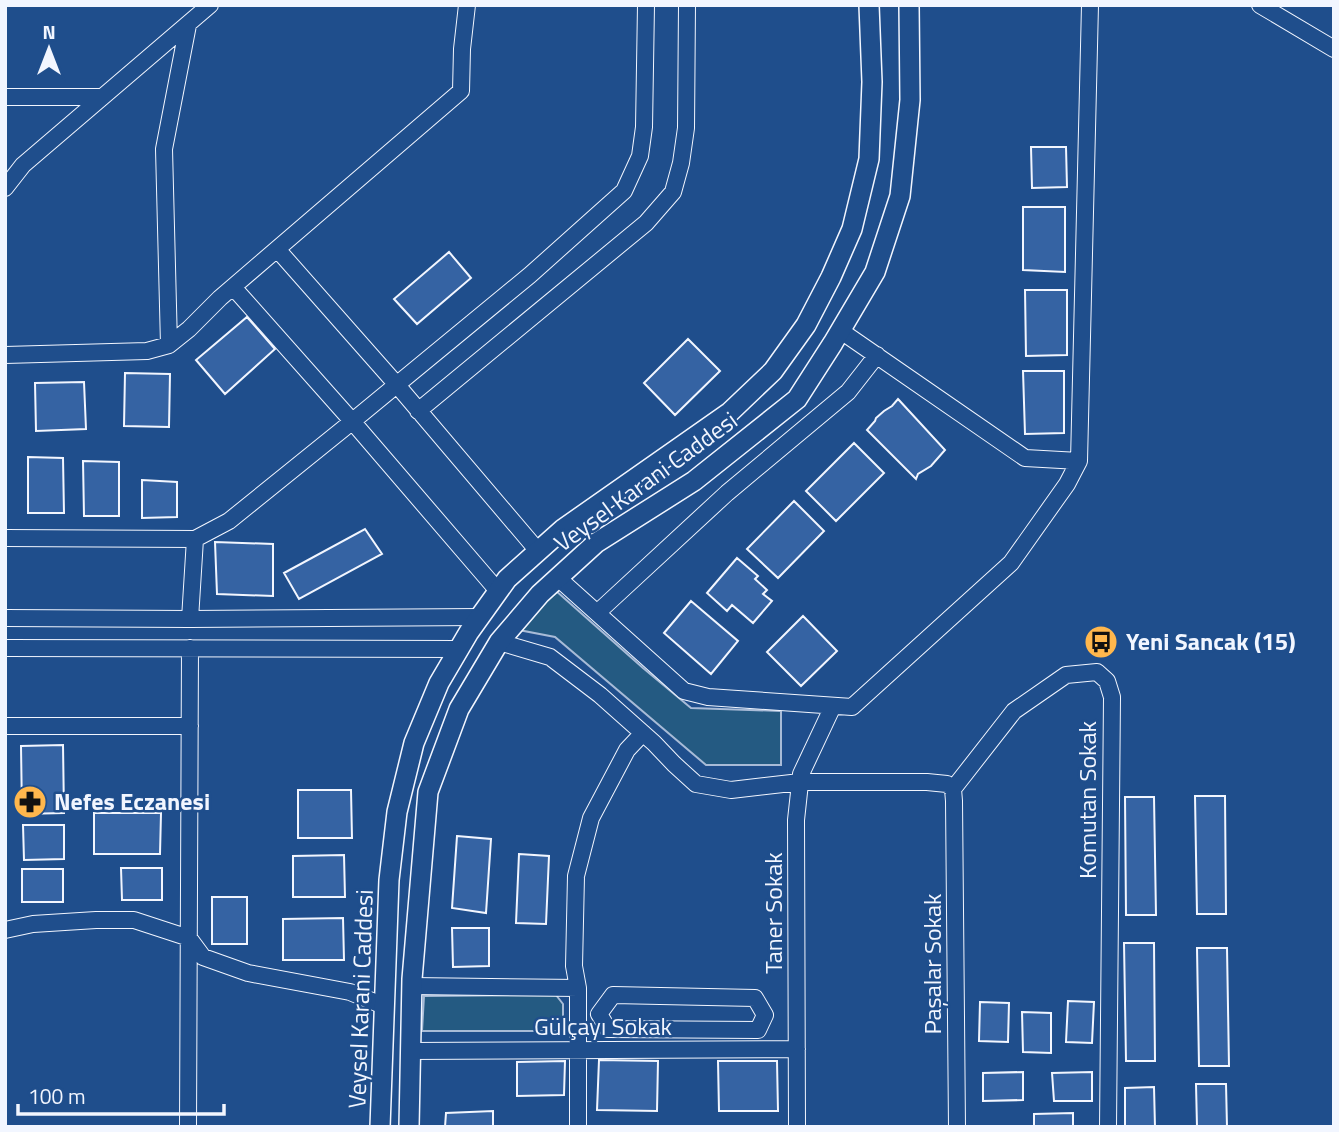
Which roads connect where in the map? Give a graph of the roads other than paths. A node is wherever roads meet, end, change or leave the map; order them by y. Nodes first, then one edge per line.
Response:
1 (210, 5) edge
2 (467, 5) edge
3 (646, 5) edge
4 (687, 5) edge
5 (869, 5) edge
6 (909, 5) edge
7 (1090, 5) edge
8 (1259, 5) edge
9 (187, 25) junction
10 (1334, 49) edge
11 (5, 97) edge
12 (102, 97) junction
13 (5, 188) edge
14 (277, 249) junction
15 (233, 287) junction
16 (841, 331) junction
17 (169, 345) junction
18 (5, 355) edge
19 (877, 355) junction
20 (397, 385) junction
21 (418, 411) junction
22 (352, 421) junction
23 (1079, 461) junction
24 (5, 538) edge
25 (195, 539) junction
26 (538, 551) junction
27 (558, 578) junction
28 (498, 591) junction
29 (597, 613) junction
30 (480, 617) junction
31 (5, 618) edge
32 (190, 619) junction
33 (499, 642) junction
34 (5, 648) edge
35 (190, 648) junction
36 (459, 649) junction
37 (833, 706) junction
38 (5, 726) edge
39 (190, 726) junction
40 (643, 733) junction
41 (800, 782) junction
42 (953, 795) junction
43 (5, 930) edge
44 (189, 938) junction
45 (412, 986) junction
46 (578, 988) junction
47 (384, 1006) junction
48 (578, 1013) junction
49 (599, 1014) junction
50 (781, 1015) junction
51 (797, 1049) junction
52 (579, 1050) junction
53 (410, 1051) junction
54 (188, 1127) edge
55 (380, 1127) edge
56 (409, 1127) edge
57 (578, 1127) edge
58 (797, 1127) edge
59 (957, 1127) edge
60 (1108, 1127) edge

1 - 9 street
2 - 14 street
3 - 20 street
4 - 21 street
5 - 26 main road, Veysel Karani Caddesi
6 - 16 main road, Veysel Karani Caddesi
7 - 23 street
8 - 10 street
9 - 12 street
9 - 17 street
11 - 12 street
12 - 13 street
14 - 15 street
14 - 20 street
15 - 17 street
15 - 22 street
16 - 19 street
16 - 27 main road, Veysel Karani Caddesi
17 - 18 street
19 - 23 street
19 - 29 street
20 - 21 street
20 - 22 street
21 - 26 street
22 - 25 street
22 - 28 street
23 - 37 street
24 - 25 street
25 - 32 street
26 - 28 main road, Veysel Karani Caddesi
27 - 29 street
27 - 33 main road, Veysel Karani Caddesi
28 - 30 main road, Veysel Karani Caddesi
29 - 37 street
30 - 32 street
30 - 36 main road, Veysel Karani Caddesi
31 - 32 street
33 - 40 street
33 - 45 main road, Veysel Karani Caddesi
34 - 35 street
35 - 36 street
35 - 39 street
36 - 47 main road, Veysel Karani Caddesi
37 - 41 street, Taner Sokak
38 - 39 street
39 - 44 street
40 - 41 street
40 - 46 street
41 - 42 street
41 - 50 street, Taner Sokak
42 - 59 street, Paşalar Sokak
42 - 60 street, Komutan Sokak
43 - 44 street
44 - 47 street
44 - 54 street
45 - 46 street
45 - 53 main road, Veysel Karani Caddesi
46 - 48 street
47 - 55 main road, Veysel Karani Caddesi
48 - 49 street
48 - 52 street
49 - 50 street
49 - 50 street
50 - 51 street, Taner Sokak
51 - 52 street, Gülçayı Sokak
51 - 58 street, Taner Sokak
52 - 53 street, Gülçayı Sokak
52 - 57 street
53 - 56 main road, Veysel Karani Caddesi

